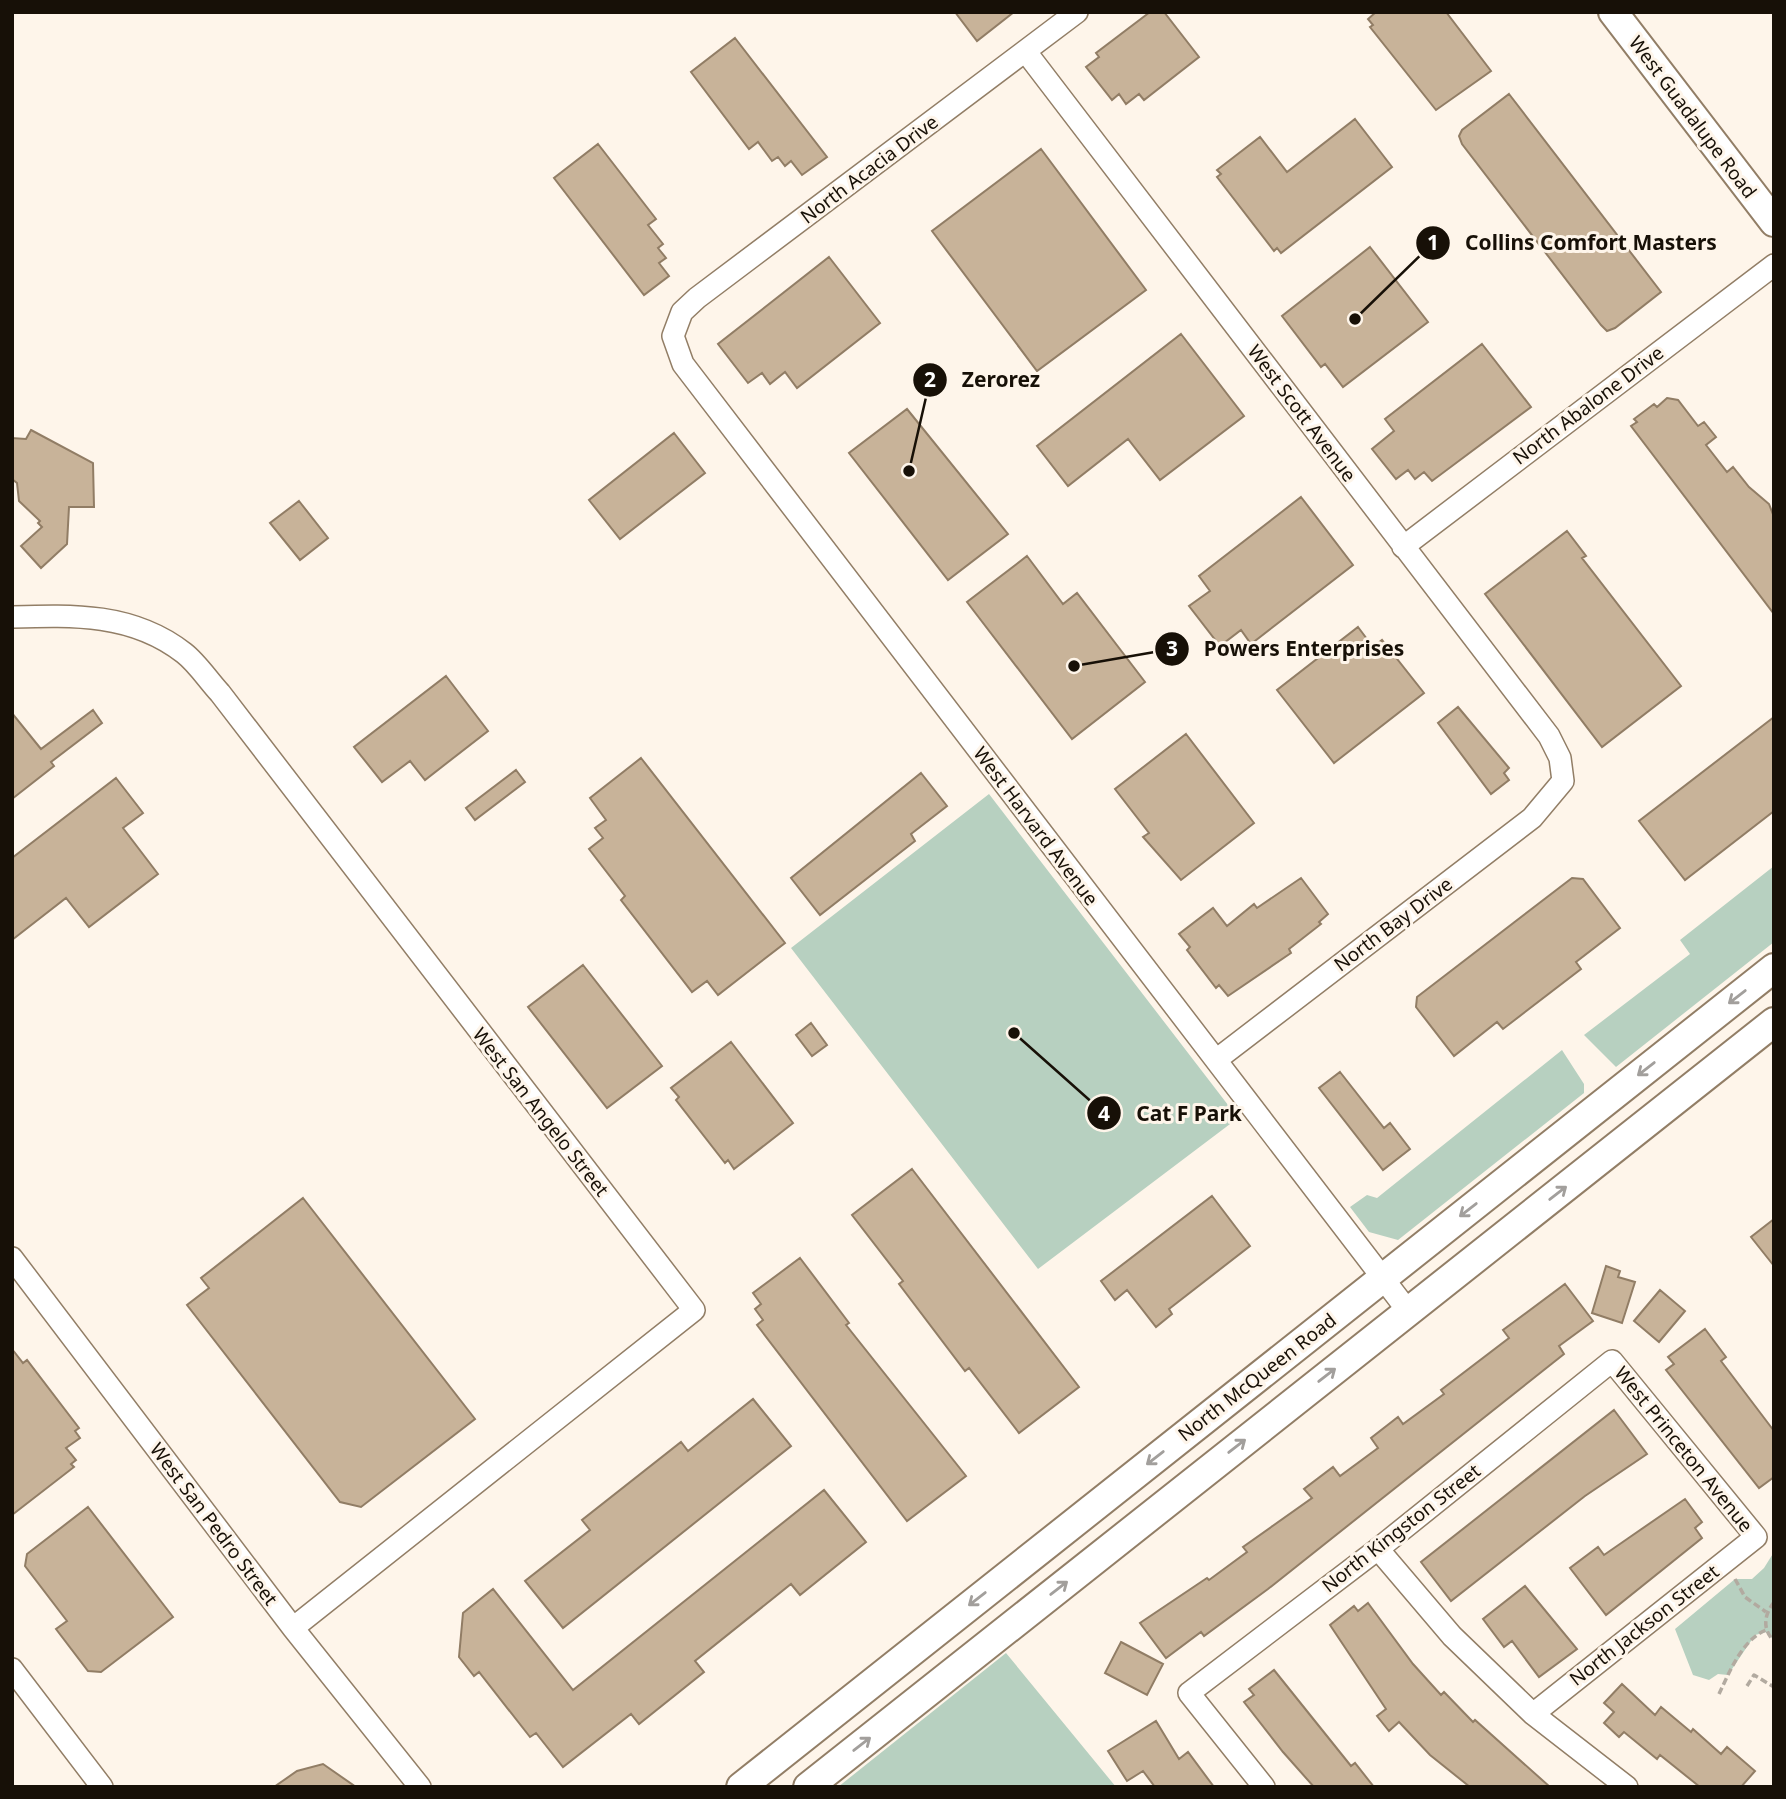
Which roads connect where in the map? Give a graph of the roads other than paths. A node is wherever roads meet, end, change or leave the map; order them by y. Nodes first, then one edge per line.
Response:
1 (1077, 12) edge
2 (1613, 12) edge
3 (1026, 52) junction
4 (1774, 222) edge
5 (1774, 265) edge
6 (673, 336) joint
7 (1403, 547) junction
8 (12, 617) edge
9 (1563, 781) joint
10 (1774, 968) edge
11 (1774, 1022) edge
12 (1700, 1027) junction
13 (1216, 1060) junction
14 (1725, 1060) junction
15 (12, 1258) edge
16 (1383, 1278) junction
17 (1408, 1311) junction
18 (1612, 1361) joint
19 (1756, 1537) joint
20 (1377, 1549) junction
21 (293, 1628) junction
22 (12, 1669) edge
23 (1533, 1714) junction
24 (102, 1787) edge
25 (420, 1787) edge
26 (741, 1787) edge
27 (808, 1787) edge
28 (1264, 1787) edge
29 (1627, 1787) edge

1 - 3 street, North Acacia Drive
2 - 4 main road, West Guadalupe Road
3 - 6 street, North Acacia Drive
3 - 7 street, West Scott Avenue
5 - 7 street, North Abalone Drive
6 - 13 street, West Harvard Avenue
7 - 9 street, West Scott Avenue
8 - 21 street, West San Angelo Street
9 - 13 street, North Bay Drive
10 -> 12 main road, North McQueen Road
11 - 14 main road
12 - 14 main road
12 -> 16 main road, North McQueen Road
13 - 16 street, West Harvard Avenue
17 -> 14 main road
15 - 21 street, West San Pedro Street
16 - 17 street, West Harvard Avenue
16 -> 26 main road, North McQueen Road
27 -> 17 main road
18 - 19 street, West Princeton Avenue
18 - 20 street, North Kingston Street
19 - 23 street, North Jackson Street
20 - 23 street
20 - 28 street, North Kingston Street
21 - 25 street, West San Pedro Street
22 - 24 street
23 - 29 street

